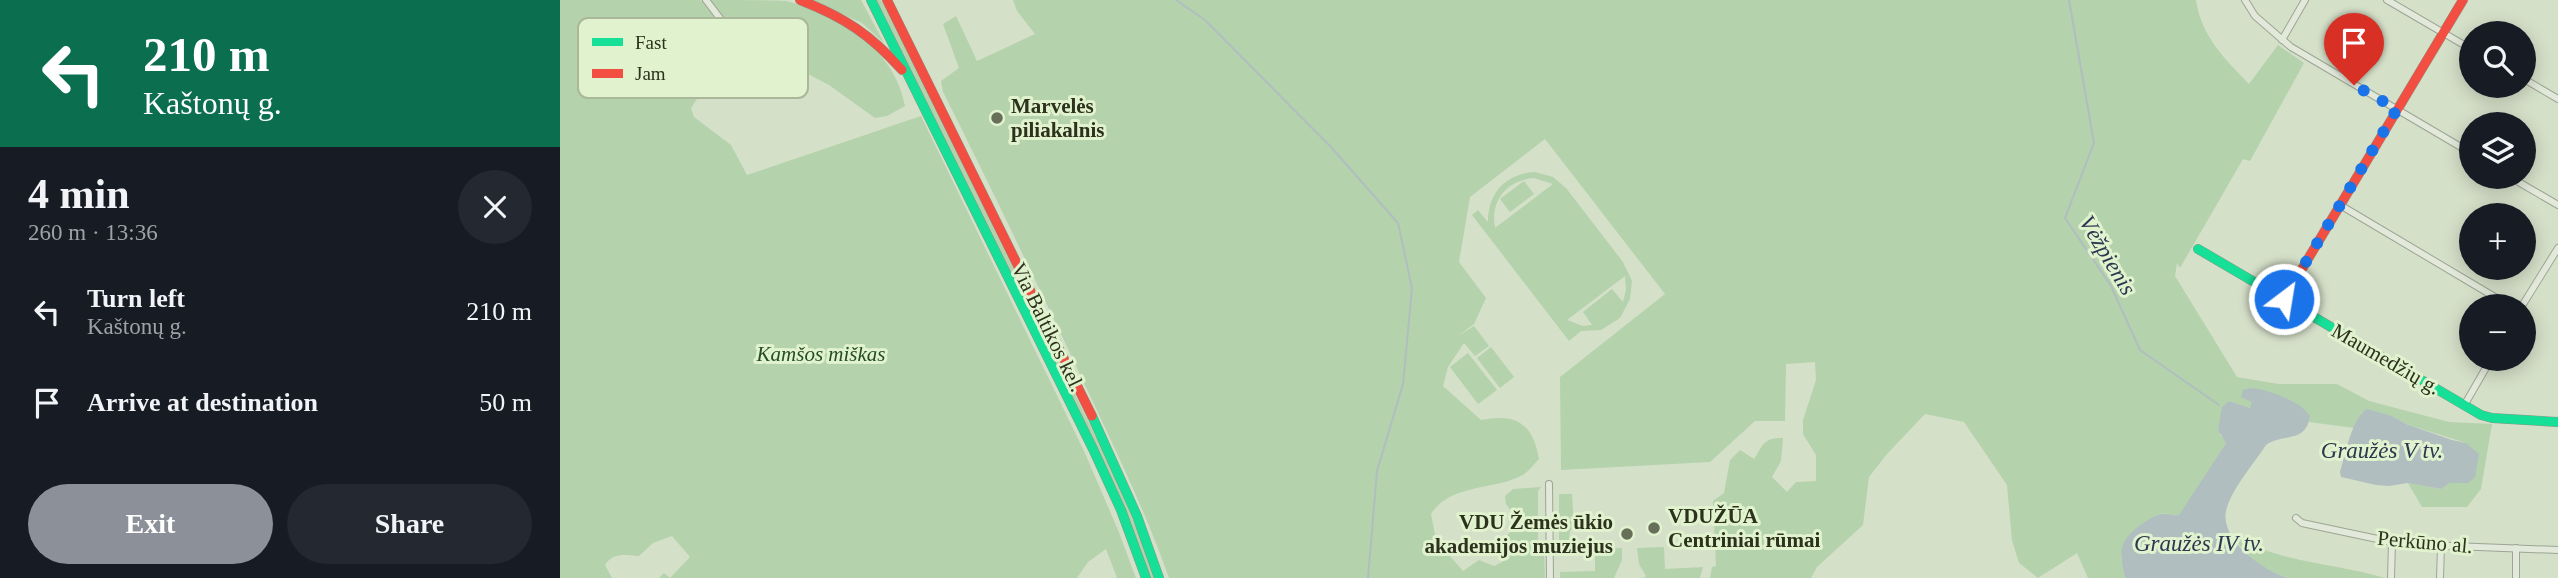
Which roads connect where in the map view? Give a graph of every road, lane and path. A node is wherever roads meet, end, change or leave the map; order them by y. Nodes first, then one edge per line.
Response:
1 (706, 0) edge
2 (800, 0) edge
3 (871, 0) edge
4 (887, 0) edge
5 (895, 0) edge
6 (2245, 0) edge
7 (2305, 0) edge
8 (2388, 0) edge
9 (2463, 0) edge
10 (720, 18) edge
11 (2443, 33) junction
12 (907, 38) junction
13 (2282, 40) junction
14 (2459, 42) edge
15 (915, 85) junction
16 (2536, 86) edge
17 (2558, 99) edge
18 (2397, 109) junction
19 (2459, 146) edge
20 (2531, 189) edge
21 (2340, 205) junction
22 (2558, 205) edge
23 (2558, 248) edge
24 (2198, 249) dead end
25 (2490, 294) edge
26 (2529, 294) edge
27 (2284, 299) junction
28 (2484, 371) edge
29 (2465, 404) junction
30 (2558, 422) edge
31 (1549, 484) dead end
32 (2296, 518) dead end
33 (2392, 542) junction
34 (2441, 546) junction
35 (2516, 548) junction
36 (2558, 550) edge
37 (1146, 578) edge
38 (1159, 578) edge
39 (1550, 578) edge
40 (2391, 578) edge
41 (2440, 578) edge
42 (2516, 578) edge

1 - 10 street
2 - 15 main road
3 - 15 main road, Via Baltikos kel.
4 - 12 main road
5 - 12 main road
6 - 13 street
7 - 13 street
8 - 11 street
9 - 11 main road
11 - 14 street
11 - 18 main road
12 - 38 main road, Via Baltikos kel.
13 - 18 street
15 - 37 main road, Via Baltikos kel.
16 - 17 street
18 - 19 street
18 - 21 main road
20 - 22 street
21 - 25 street
21 - 27 main road
23 - 26 street
24 - 27 main road, Maumedžių g.
27 - 29 main road, Maumedžių g.
28 - 29 street
29 - 30 main road, Maumedžių g.
31 - 39 street
32 - 33 street, Perkūno al.
33 - 34 street, Perkūno al.
33 - 40 street
34 - 35 street, Perkūno al.
34 - 41 street
35 - 36 street, Perkūno al.
35 - 42 street

